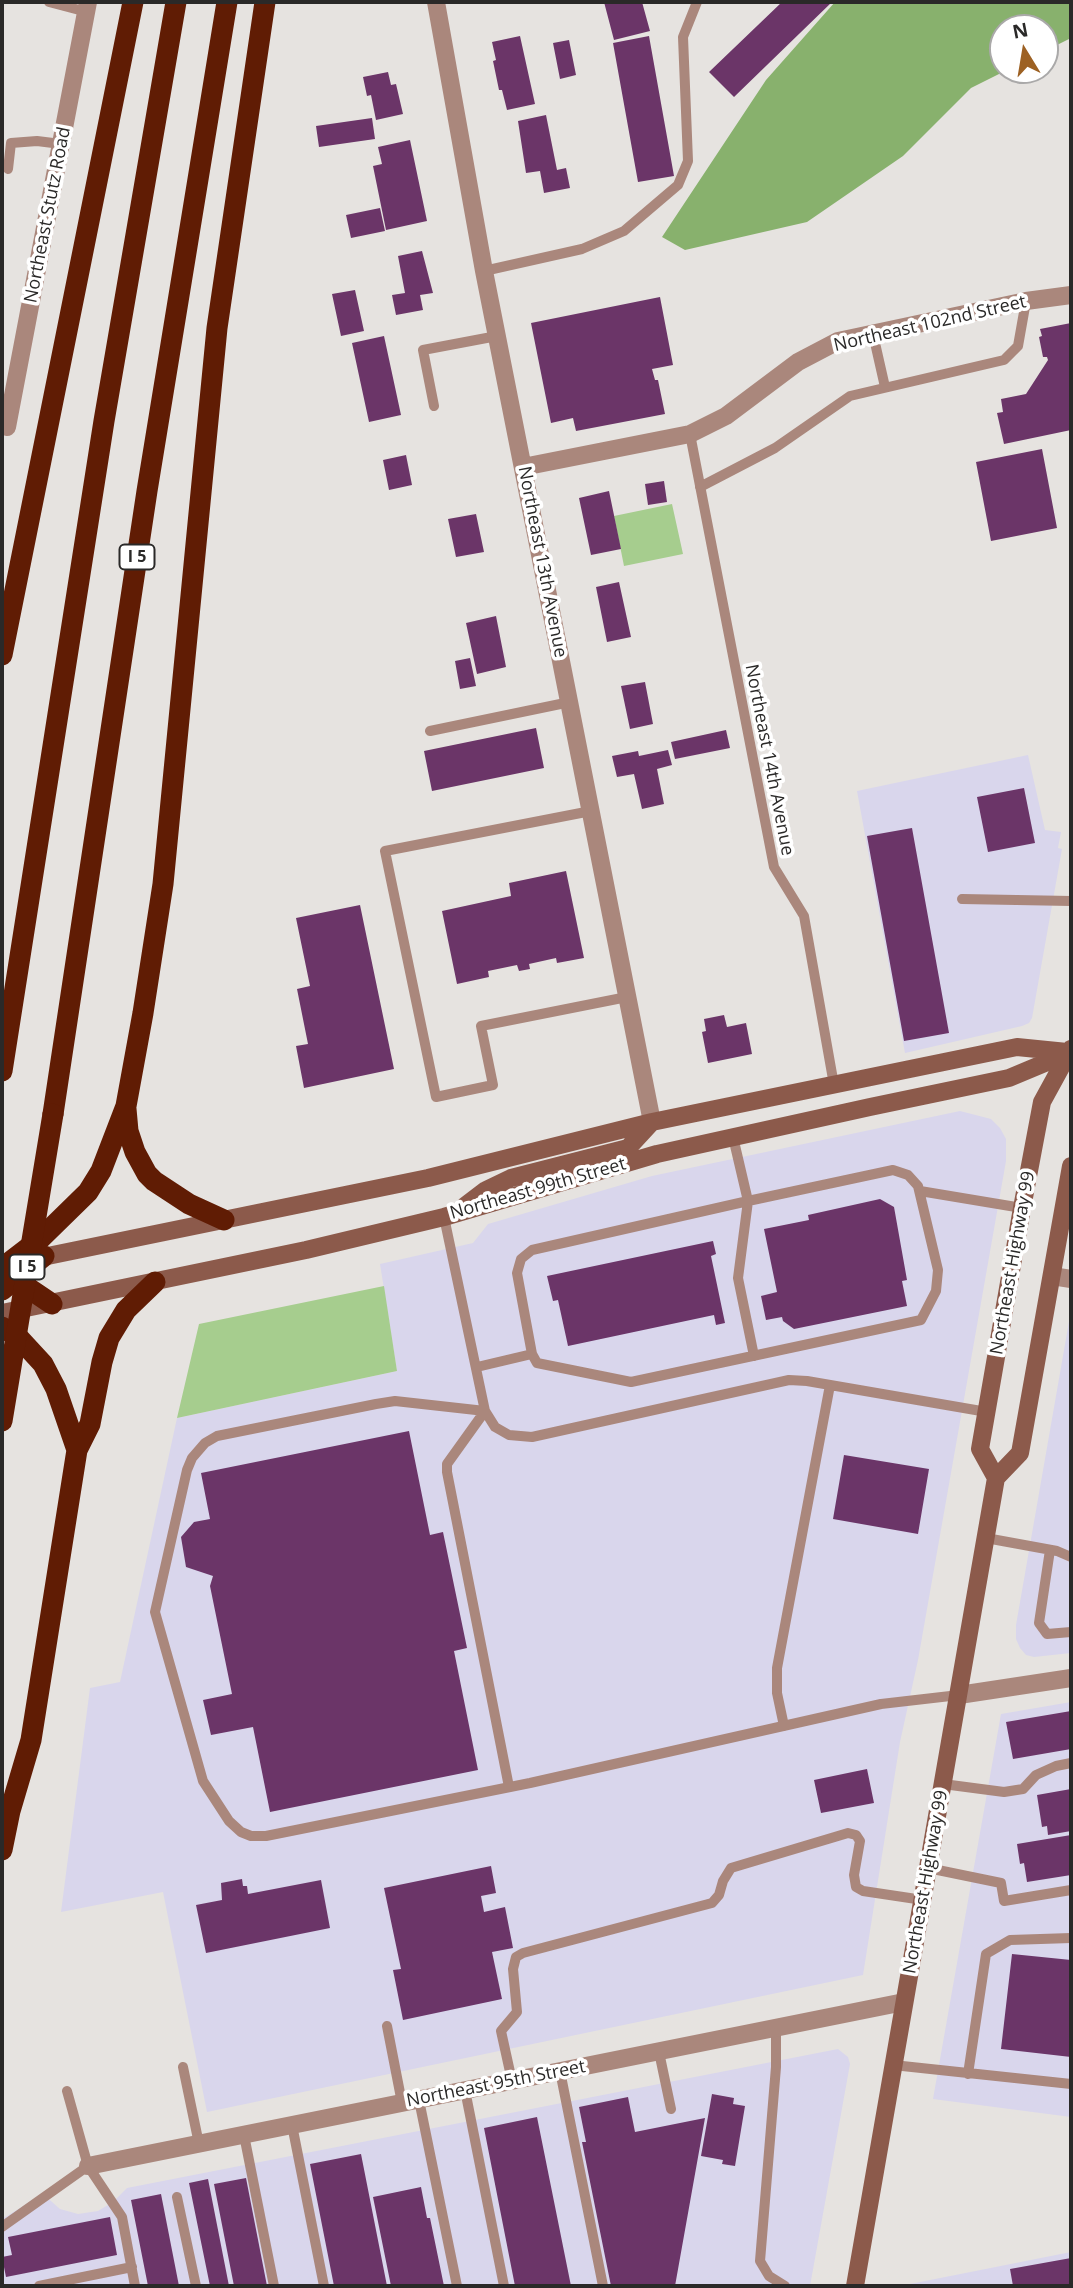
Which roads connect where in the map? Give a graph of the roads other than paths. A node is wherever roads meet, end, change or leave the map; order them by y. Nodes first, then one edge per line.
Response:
1 (48, 2) edge
2 (133, 2) edge
3 (176, 2) edge
4 (227, 2) edge
5 (265, 2) edge
6 (436, 2) edge
7 (696, 2) edge
8 (88, 7) edge
9 (61, 145) junction
10 (8, 169) dead end
11 (484, 271) junction
12 (1071, 295) edge
13 (1026, 301) junction
14 (873, 334) junction
15 (497, 336) junction
16 (885, 387) junction
17 (434, 406) dead end
18 (4, 427) edge
19 (690, 434) junction
20 (523, 467) junction
21 (700, 487) junction
22 (2, 655) edge
23 (570, 702) junction
24 (430, 731) dead end
25 (591, 811) junction
26 (962, 899) dead end
27 (1071, 901) edge
28 (627, 997) junction
29 (1071, 1051) edge
30 (2, 1071) edge
31 (834, 1084) junction
32 (126, 1107) junction
33 (652, 1122) junction
34 (733, 1137) junction
35 (1071, 1167) edge
36 (920, 1191) junction
37 (748, 1200) junction
38 (1022, 1208) junction
39 (450, 1215) junction
40 (224, 1220) junction
41 (44, 1256) joint
42 (5, 1273) edge
43 (1052, 1276) junction
44 (1071, 1279) edge
45 (155, 1282) junction
46 (52, 1304) junction
47 (2, 1313) edge
48 (2, 1327) edge
49 (532, 1354) junction
50 (754, 1356) junction
51 (477, 1367) junction
52 (830, 1385) junction
53 (485, 1411) junction
54 (986, 1412) junction
55 (2, 1421) edge
56 (77, 1450) junction
57 (996, 1478) junction
58 (986, 1538) junction
59 (1050, 1550) junction
60 (1071, 1557) edge
61 (1071, 1632) edge
62 (1071, 1678) edge
63 (959, 1695) junction
64 (784, 1726) junction
65 (1071, 1763) edge
66 (943, 1784) junction
67 (509, 1787) junction
68 (2, 1850) edge
69 (928, 1868) junction
70 (1071, 1890) edge
71 (923, 1900) junction
72 (1071, 1938) edge
73 (904, 2002) junction
74 (387, 2026) dead end
75 (776, 2028) junction
76 (659, 2052) junction
77 (893, 2065) junction
78 (183, 2067) dead end
79 (560, 2071) junction
80 (968, 2074) junction
81 (512, 2081) junction
82 (1071, 2084) edge
83 (465, 2090) junction
84 (67, 2091) dead end
85 (411, 2101) junction
86 (671, 2109) dead end
87 (292, 2125) junction
88 (244, 2135) junction
89 (199, 2144) junction
90 (88, 2166) junction
91 (177, 2197) dead end
92 (2, 2227) edge
93 (132, 2267) junction
94 (40, 2286) edge
95 (135, 2286) edge
96 (196, 2286) edge
97 (274, 2286) edge
98 (324, 2286) edge
99 (457, 2286) edge
100 (504, 2286) edge
101 (603, 2286) edge
102 (785, 2286) edge
103 (855, 2286) edge

1 - 8 lane
2 - 22 highway
3 - 30 highway
4 - 55 highway, I 5, bridge
5 - 32 highway
6 - 11 street, Northeast 13th Avenue
7 - 11 lane
8 - 9 street, Northeast Stutz Road
9 - 10 lane
9 - 18 street, Northeast Stutz Road
11 - 15 street, Northeast 13th Avenue
12 - 13 street, Northeast 102nd Street
13 - 14 street, Northeast 102nd Street
13 - 16 lane
14 - 16 lane
14 - 19 street, Northeast 102nd Street
15 - 17 lane
15 - 20 street, Northeast 13th Avenue
16 - 21 lane
19 - 20 street, Northeast 102nd Street
19 - 21 lane, Northeast 14th Avenue
20 - 23 street, Northeast 13th Avenue
21 - 31 lane, Northeast 14th Avenue
23 - 24 lane
23 - 25 street, Northeast 13th Avenue
25 - 28 street, Northeast 13th Avenue
25 - 28 lane
26 - 27 lane
28 - 33 street, Northeast 13th Avenue
29 - 31 main road, Northeast 99th Street
29 - 34 main road, Northeast 99th Street
29 - 38 main road, Northeast Highway 99
31 - 33 main road, Northeast 99th Street
32 - 40 highway
32 - 42 highway
33 - 39 main road
33 - 40 main road, Northeast 99th Street
34 - 37 lane
34 - 39 main road, Northeast 99th Street
35 - 43 main road
36 - 37 lane
36 - 38 lane
36 - 50 lane
37 - 49 lane
37 - 50 lane
38 - 54 main road, Northeast Highway 99
39 - 45 main road, Northeast 99th Street
39 - 51 lane
40 - 41 main road, Northeast 99th Street
41 - 42 highway
42 - 46 highway
43 - 44 street
43 - 57 main road
45 - 46 main road, Northeast 99th Street
45 - 56 highway
46 - 47 main road, Northeast 99th Street
48 - 56 highway
49 - 50 lane
49 - 51 lane
51 - 53 lane
52 - 53 lane
52 - 54 lane
52 - 64 lane
53 - 67 lane
53 - 67 lane
54 - 57 main road, Northeast Highway 99
56 - 68 highway
57 - 58 main road, Northeast Highway 99
58 - 59 lane
58 - 63 main road, Northeast Highway 99
59 - 60 lane
59 - 61 lane
62 - 63 street
63 - 64 lane
63 - 66 main road, Northeast Highway 99
64 - 67 lane
65 - 66 lane
66 - 69 main road, Northeast Highway 99
69 - 70 lane
69 - 71 main road, Northeast Highway 99
71 - 73 main road, Northeast Highway 99
71 - 81 lane
72 - 80 lane
73 - 75 street, Northeast 95th Street
73 - 77 main road, Northeast Highway 99
74 - 85 lane
75 - 76 street, Northeast 95th Street
75 - 102 lane
76 - 79 street, Northeast 95th Street
76 - 86 lane
77 - 80 lane
77 - 103 main road, Northeast Highway 99
78 - 89 lane
79 - 81 street, Northeast 95th Street
79 - 101 lane
80 - 82 lane
81 - 83 street, Northeast 95th Street
83 - 85 street, Northeast 95th Street
83 - 100 lane
84 - 90 lane
85 - 87 street, Northeast 95th Street
85 - 99 lane
87 - 88 street, Northeast 95th Street
87 - 98 lane
88 - 89 street, Northeast 95th Street
88 - 97 lane
89 - 90 street, Northeast 95th Street
90 - 92 lane
90 - 93 lane
91 - 96 lane
93 - 94 lane
93 - 95 lane

